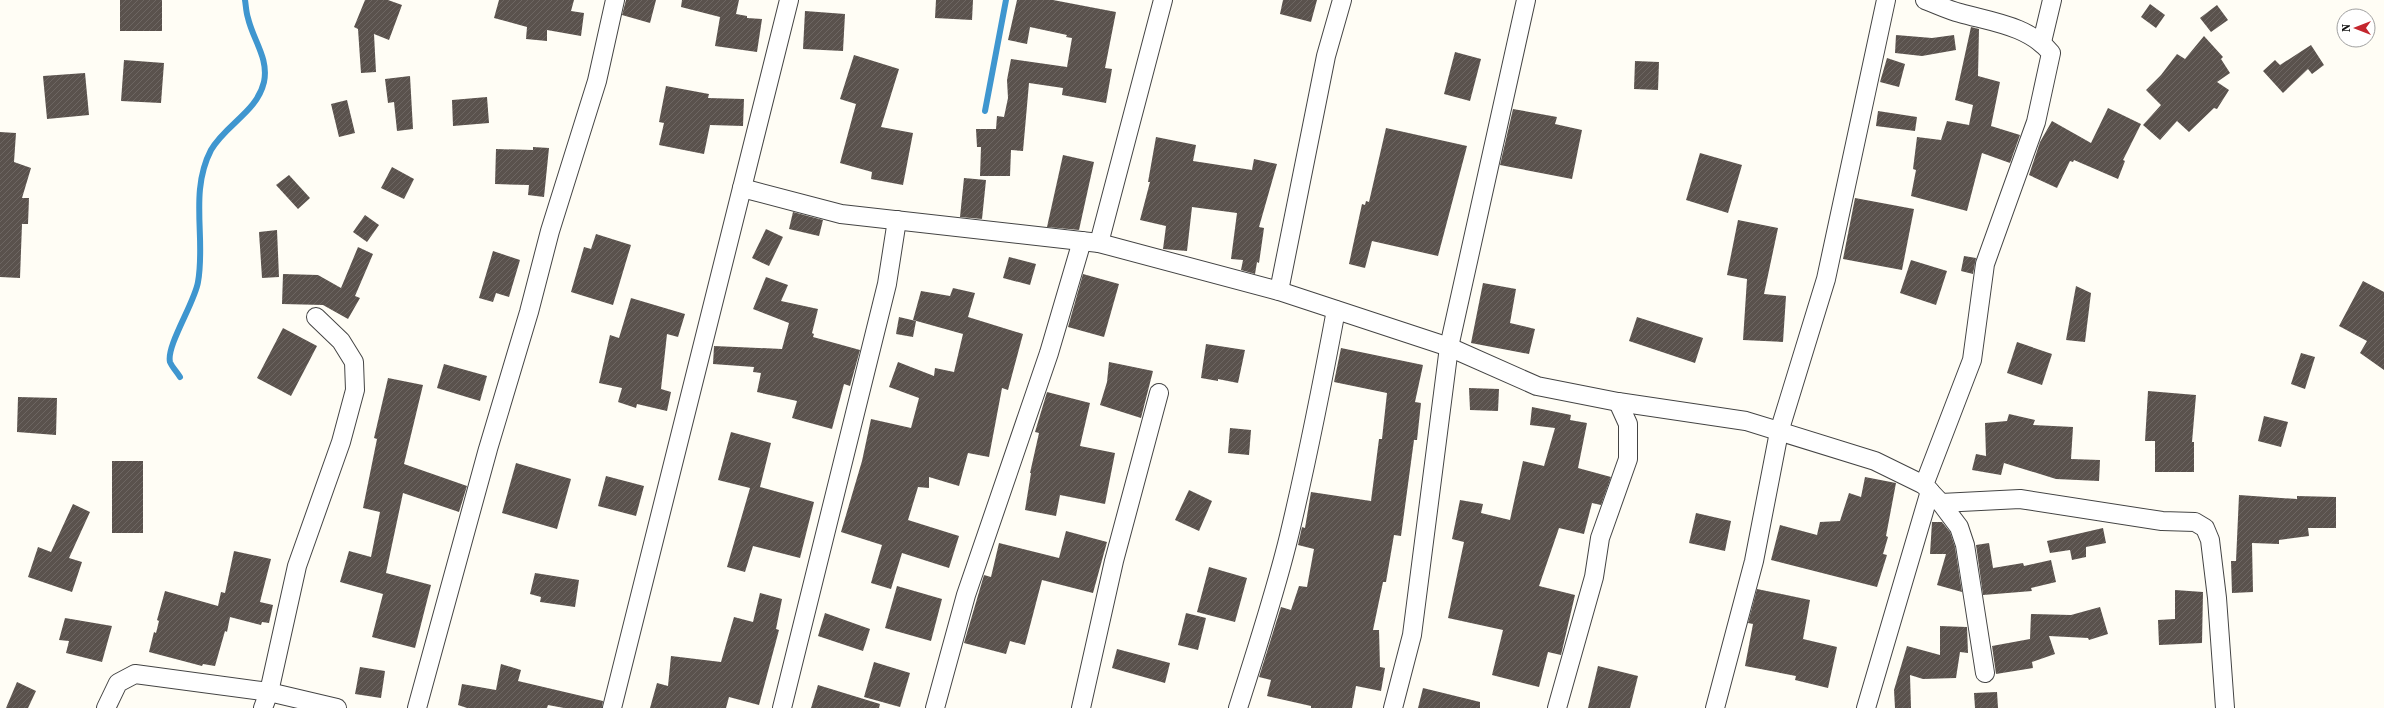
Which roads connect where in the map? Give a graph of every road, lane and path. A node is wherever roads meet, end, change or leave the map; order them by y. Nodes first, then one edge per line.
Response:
1 (614, 0) edge
2 (790, 0) edge
3 (1163, 0) edge
4 (1342, 0) edge
5 (1526, 0) edge
6 (1886, 0) edge
7 (1925, 0) edge
8 (2052, 0) edge
9 (2042, 42) junction
10 (742, 188) junction
11 (897, 220) junction
12 (1091, 242) junction
13 (1279, 291) junction
14 (1336, 310) junction
15 (316, 317) dead end
16 (1449, 347) junction
17 (1159, 393) dead end
18 (1618, 402) junction
19 (1778, 432) junction
20 (1932, 493) junction
21 (1985, 673) dead end
22 (266, 700) edge
23 (106, 708) edge
24 (337, 708) edge
25 (417, 708) edge
26 (612, 708) edge
27 (782, 708) edge
28 (935, 708) edge
29 (1081, 708) edge
30 (1238, 708) edge
31 (1393, 708) edge
32 (1557, 708) edge
33 (1715, 708) edge
34 (1866, 708) edge
35 (2225, 708) edge

1 - 25 street
2 - 10 street
3 - 12 street
4 - 13 street
5 - 16 street
6 - 19 street
7 - 9 street
8 - 9 street
9 - 20 street
10 - 11 street
10 - 26 street
11 - 12 street
11 - 27 street
12 - 13 street
12 - 28 street
13 - 14 street
14 - 16 street
14 - 30 street
15 - 22 street
16 - 18 street
16 - 31 street
17 - 29 street
18 - 19 street
18 - 32 street
19 - 20 street
19 - 33 street
20 - 21 street
20 - 34 street
20 - 35 street
22 - 23 street
22 - 24 street

